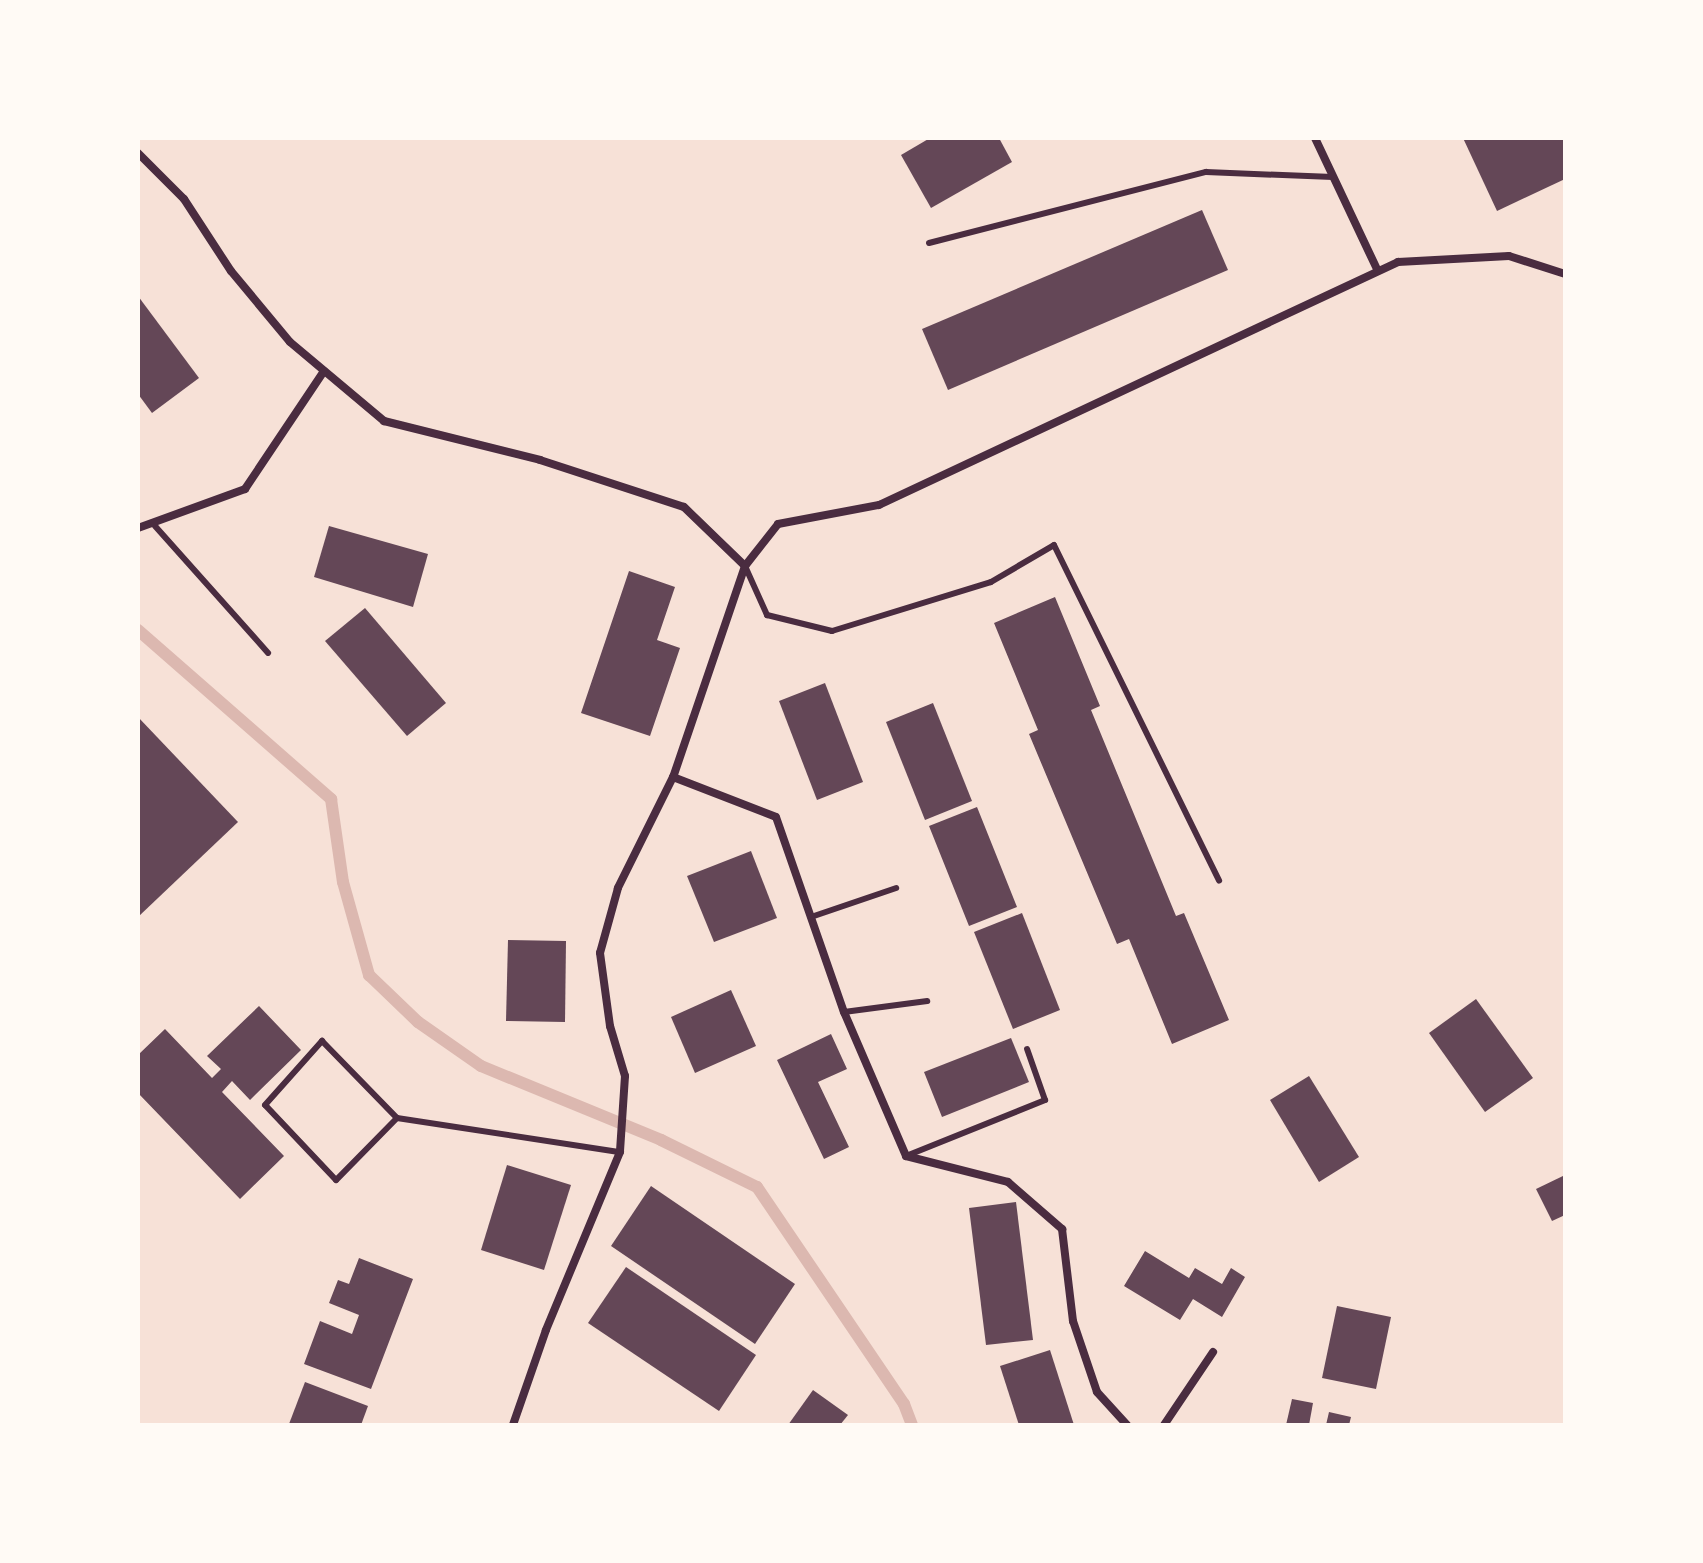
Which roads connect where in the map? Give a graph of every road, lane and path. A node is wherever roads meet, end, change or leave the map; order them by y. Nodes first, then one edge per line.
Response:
1 (1315, 138) edge
2 (138, 153) edge
3 (1333, 177) junction
4 (929, 243) dead end
5 (1378, 271) junction
6 (1565, 274) edge
7 (324, 371) junction
8 (155, 526) junction
9 (138, 528) edge
10 (745, 566) junction
11 (268, 653) dead end
12 (673, 777) junction
13 (1219, 881) dead end
14 (896, 888) dead end
15 (811, 917) junction
16 (927, 1001) dead end
17 (844, 1012) junction
18 (1027, 1049) dead end
19 (397, 1118) junction
20 (620, 1152) junction
21 (906, 1156) junction
22 (1213, 1352) dead end
23 (513, 1425) edge
24 (1127, 1425) edge
25 (1164, 1425) edge

1 - 3 street
2 - 7 street
3 - 4 lane
3 - 5 street
5 - 6 street
5 - 10 street
7 - 8 street
7 - 10 street
8 - 9 street
8 - 11 lane
10 - 12 street
10 - 13 lane
12 - 15 street
12 - 20 street
14 - 15 lane
15 - 17 street
16 - 17 lane
17 - 21 street
18 - 21 lane
19 - 19 lane
19 - 20 lane
20 - 23 street
21 - 24 street
22 - 25 street

